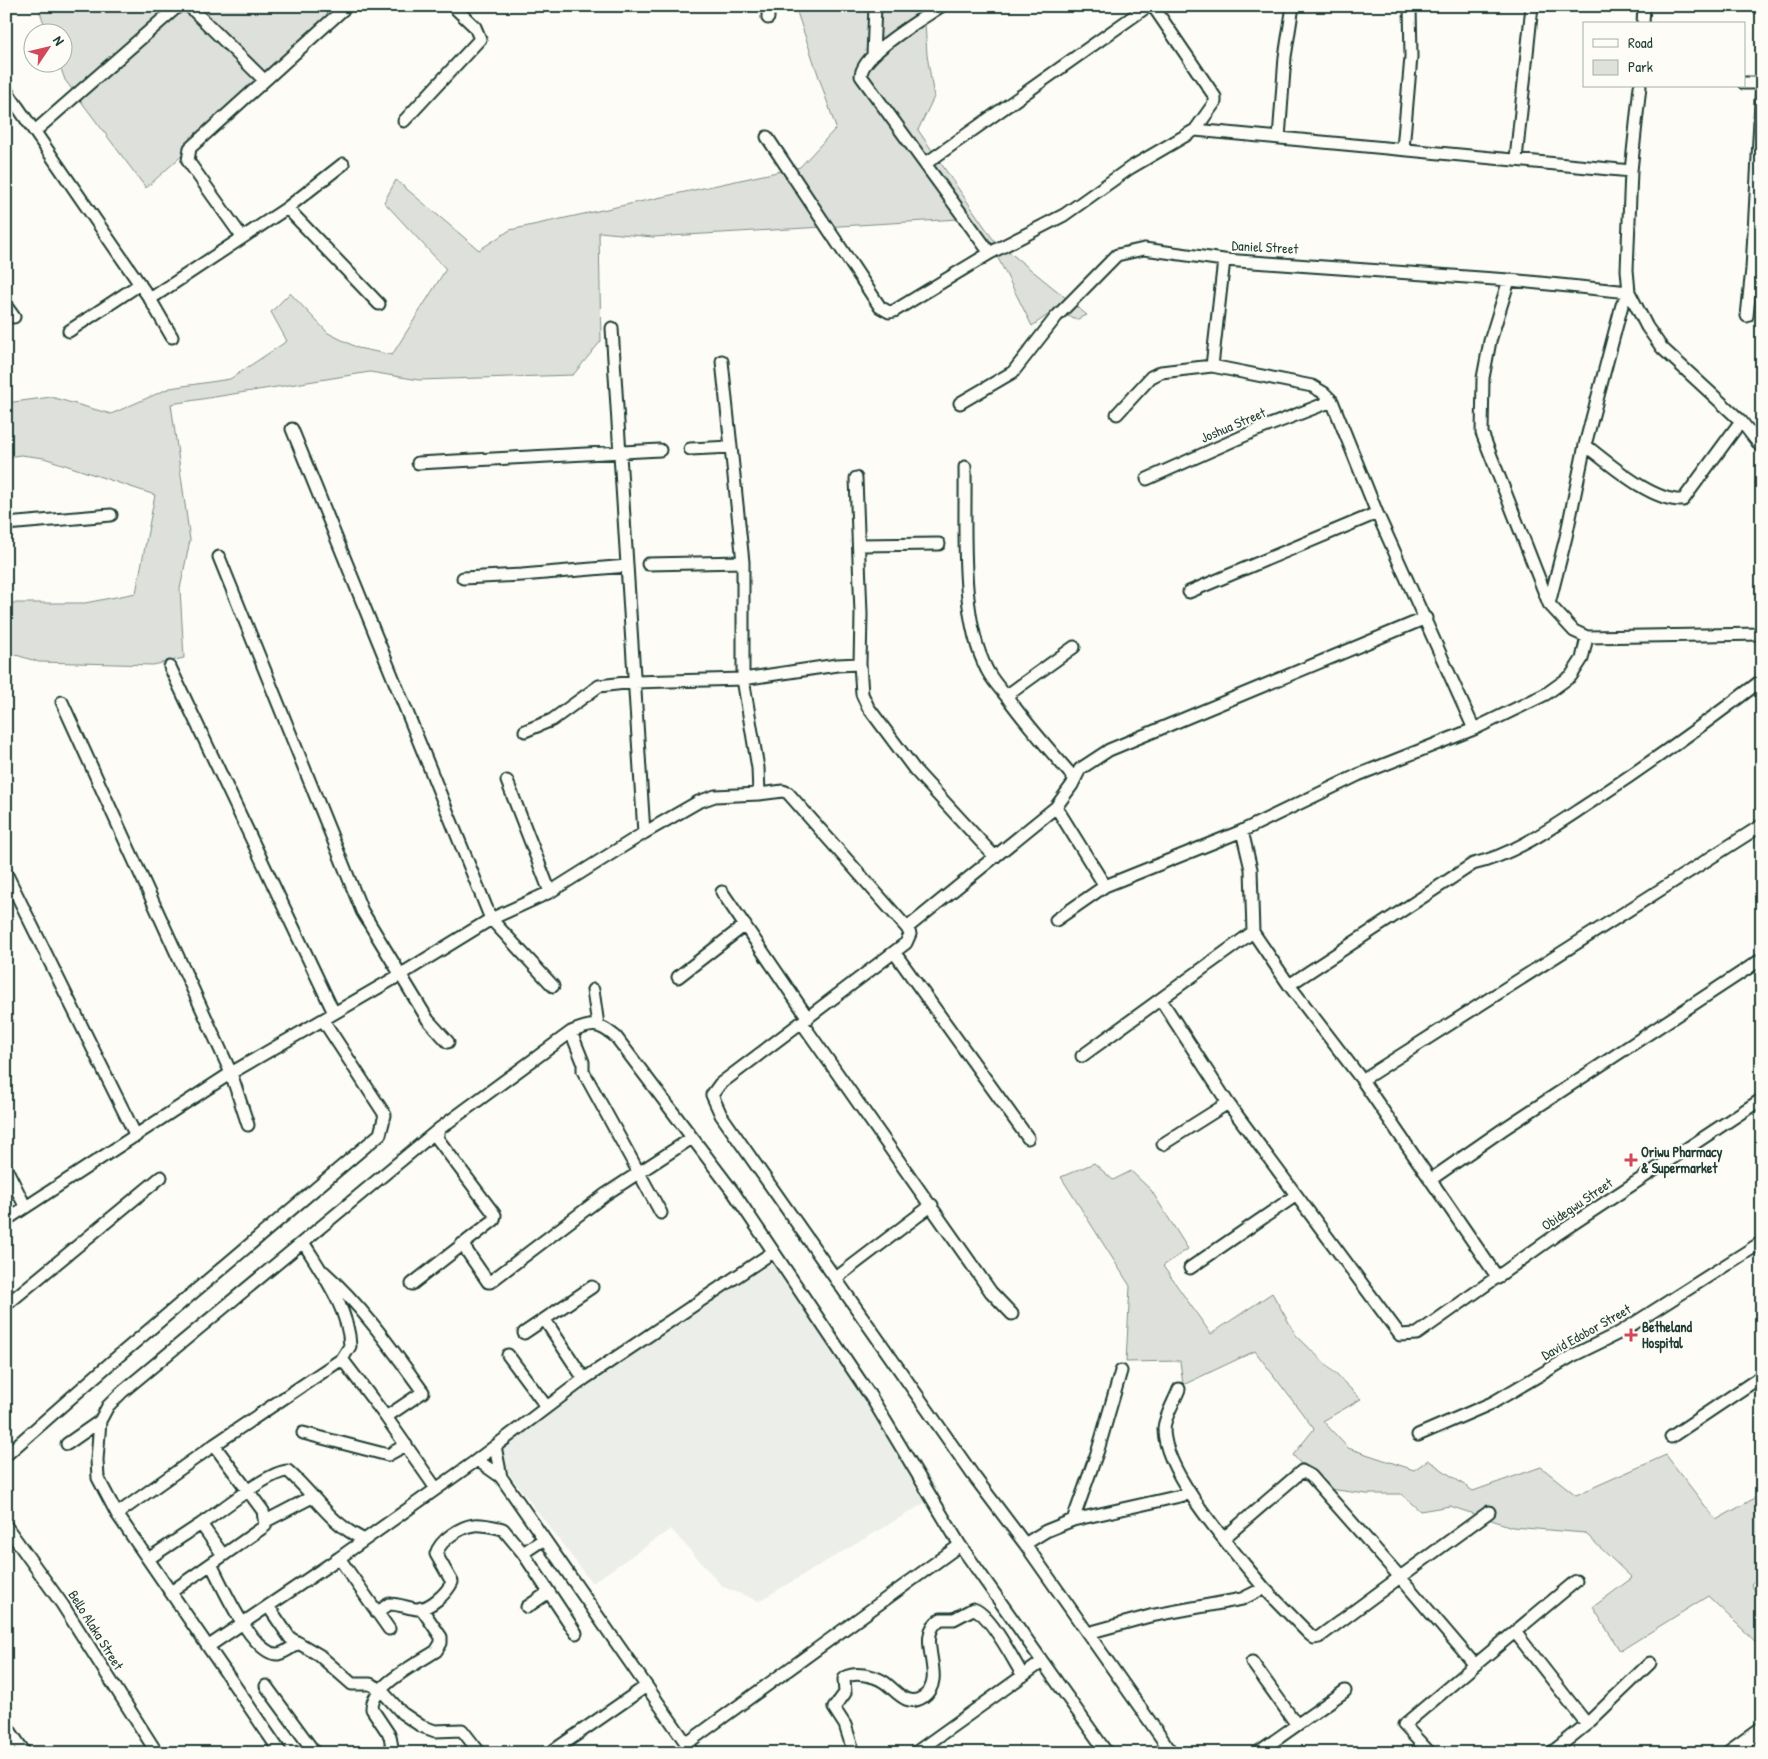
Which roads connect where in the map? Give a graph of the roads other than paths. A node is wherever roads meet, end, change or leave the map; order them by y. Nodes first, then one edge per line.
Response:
1 (178, 6) edge
2 (189, 6) edge
3 (347, 6) edge
4 (453, 6) edge
5 (875, 6) edge
6 (941, 6) edge
7 (1148, 6) edge
8 (1153, 6) edge
9 (1293, 6) edge
10 (1410, 6) edge
11 (1532, 6) edge
12 (1644, 6) edge
13 (1643, 22) edge
14 (873, 55) junction
15 (264, 80) junction
16 (1746, 83) edge
17 (1762, 83) edge
18 (1640, 88) edge
19 (6, 90) edge
20 (404, 121) dead end
21 (35, 130) junction
22 (1195, 130) junction
23 (767, 137) dead end
24 (1279, 138) junction
25 (1403, 149) junction
26 (1760, 156) edge
27 (1516, 159) junction
28 (343, 164) dead end
29 (924, 164) junction
30 (1631, 171) junction
31 (287, 208) junction
32 (242, 237) junction
33 (990, 254) junction
34 (1224, 260) junction
35 (1757, 269) edge
36 (1509, 280) junction
37 (140, 284) junction
38 (1629, 292) junction
39 (150, 299) junction
40 (379, 304) dead end
41 (6, 306) edge
42 (1748, 316) dead end
43 (14, 317) dead end
44 (612, 328) dead end
45 (69, 331) dead end
46 (172, 337) dead end
47 (722, 361) dead end
48 (1212, 366) junction
49 (1332, 401) junction
50 (960, 403) dead end
51 (1117, 414) dead end
52 (1741, 421) junction
53 (292, 428) dead end
54 (1585, 445) junction
55 (731, 447) junction
56 (1762, 448) edge
57 (690, 449) dead end
58 (660, 450) dead end
59 (619, 451) junction
60 (418, 463) dead end
61 (965, 467) dead end
62 (856, 478) dead end
63 (1147, 479) dead end
64 (1377, 512) junction
65 (111, 515) dead end
66 (6, 524) edge
67 (939, 544) dead end
68 (859, 545) junction
69 (219, 557) dead end
70 (743, 562) junction
71 (648, 564) dead end
72 (627, 566) junction
73 (463, 578) dead end
74 (1189, 592) dead end
75 (1549, 604) junction
76 (1426, 618) junction
77 (1762, 634) edge
78 (1587, 638) junction
79 (1074, 646) dead end
80 (860, 664) junction
81 (170, 667) dead end
82 (743, 678) junction
83 (1762, 680) edge
84 (634, 682) junction
85 (1006, 696) junction
86 (62, 702) dead end
87 (1474, 729) junction
88 (525, 731) dead end
89 (1075, 779) junction
90 (507, 781) dead end
91 (759, 794) junction
92 (1056, 806) junction
93 (1762, 825) edge
94 (1242, 831) junction
95 (644, 833) junction
96 (995, 857) junction
97 (6, 873) edge
98 (1105, 886) junction
99 (550, 892) junction
100 (722, 892) dead end
101 (491, 919) junction
102 (1056, 920) dead end
103 (745, 925) junction
104 (907, 928) junction
105 (1252, 932) junction
106 (894, 952) junction
107 (1762, 959) edge
108 (400, 975) junction
109 (678, 977) dead end
110 (1289, 985) junction
111 (553, 986) dead end
112 (593, 990) dead end
113 (1160, 1000) junction
114 (334, 1012) junction
115 (323, 1020) junction
116 (805, 1020) junction
117 (598, 1025) junction
118 (571, 1032) junction
119 (448, 1042) dead end
120 (1082, 1056) dead end
121 (231, 1073) junction
122 (1362, 1080) junction
123 (1762, 1099) edge
124 (1228, 1103) junction
125 (248, 1125) dead end
126 (439, 1129) junction
127 (136, 1136) junction
128 (692, 1138) junction
129 (1028, 1138) dead end
130 (1163, 1144) dead end
131 (6, 1168) edge
132 (639, 1171) junction
133 (161, 1177) dead end
134 (1430, 1180) junction
135 (1295, 1196) junction
136 (25, 1206) junction
137 (932, 1206) junction
138 (661, 1213) dead end
139 (6, 1220) edge
140 (303, 1242) junction
141 (1762, 1242) edge
142 (462, 1244) junction
143 (773, 1252) junction
144 (317, 1266) junction
145 (1190, 1268) dead end
146 (836, 1278) junction
147 (1498, 1278) junction
148 (412, 1284) dead end
149 (592, 1287) dead end
150 (6, 1305) edge
151 (1012, 1314) dead end
152 (546, 1320) junction
153 (524, 1333) dead end
154 (508, 1355) dead end
155 (342, 1359) junction
156 (1121, 1371) dead end
157 (1762, 1376) edge
158 (584, 1379) junction
159 (1179, 1389) dead end
160 (546, 1406) junction
161 (386, 1416) junction
162 (100, 1421) junction
163 (303, 1433) dead end
164 (1418, 1435) dead end
165 (1671, 1438) dead end
166 (67, 1444) dead end
167 (214, 1445) junction
168 (406, 1445) junction
169 (495, 1446) junction
170 (6, 1456) edge
171 (477, 1460) junction
172 (501, 1477) junction
173 (436, 1487) junction
174 (247, 1491) junction
175 (1189, 1494) junction
176 (312, 1496) junction
177 (1489, 1512) dead end
178 (118, 1514) junction
179 (1073, 1520) junction
180 (266, 1521) junction
181 (202, 1524) junction
182 (6, 1526) edge
183 (1224, 1538) junction
184 (544, 1539) junction
185 (364, 1540) junction
186 (1025, 1544) junction
187 (960, 1545) junction
188 (523, 1553) junction
189 (223, 1555) junction
190 (339, 1558) junction
191 (148, 1559) junction
192 (210, 1564) junction
193 (1400, 1577) junction
194 (1576, 1581) dead end
195 (1264, 1588) junction
196 (171, 1592) junction
197 (549, 1592) junction
198 (268, 1606) junction
199 (527, 1607) dead end
200 (421, 1608) junction
201 (378, 1613) junction
202 (242, 1624) junction
203 (389, 1629) dead end
204 (1515, 1632) junction
205 (576, 1633) dead end
206 (1088, 1633) junction
207 (299, 1643) junction
208 (209, 1646) junction
209 (1042, 1662) junction
210 (1252, 1662) dead end
211 (1650, 1663) dead end
212 (1475, 1666) junction
213 (1023, 1676) junction
214 (266, 1686) dead end
215 (645, 1686) junction
216 (380, 1688) junction
217 (1345, 1691) dead end
218 (1587, 1724) junction
219 (6, 1725) edge
220 (1297, 1725) junction
221 (1762, 1729) edge
222 (6, 1745) edge
223 (689, 1748) edge
224 (311, 1751) edge
225 (11, 1753) edge
226 (25, 1753) edge
227 (157, 1753) edge
228 (281, 1753) edge
229 (394, 1753) edge
230 (480, 1753) edge
231 (550, 1753) edge
232 (854, 1753) edge
233 (915, 1753) edge
234 (1107, 1753) edge
235 (1172, 1753) edge
236 (1257, 1753) edge
237 (1430, 1753) edge
238 (1551, 1753) edge
239 (1729, 1753) edge

1 - 21 street
2 - 15 street
3 - 15 street
4 - 20 street
5 - 14 street
6 - 14 street
7 - 29 street
8 - 22 street
9 - 24 street
10 - 25 street
11 - 27 street
12 - 13 street
14 - 29 street
15 - 32 street
16 - 17 street
17 - 26 street
18 - 30 street
19 - 21 street
21 - 37 street
22 - 24 street
22 - 33 street
23 - 33 street
24 - 25 street
25 - 27 street
26 - 35 street
27 - 30 street
28 - 31 street
29 - 33 street
30 - 38 street
31 - 32 street
31 - 40 street
32 - 39 street
34 - 36 street, Daniel Street
34 - 48 street
34 - 50 street, Daniel Street
35 - 42 street
36 - 38 street, Daniel Street
36 - 75 street
37 - 39 street
37 - 45 street
38 - 52 street
38 - 54 street
39 - 46 street
41 - 43 street
44 - 59 street
47 - 55 street
48 - 49 street
48 - 51 street
49 - 63 street, Joshua Street
49 - 64 street
52 - 54 street
52 - 56 street
53 - 101 street
54 - 75 street
55 - 57 street
55 - 70 street
58 - 59 street
59 - 60 street
59 - 72 street
61 - 85 street
62 - 68 street
64 - 74 street
64 - 76 street
65 - 66 street
67 - 68 street
68 - 80 street
69 - 108 street
70 - 71 street
70 - 82 street
72 - 73 street
72 - 84 street
75 - 78 street
76 - 87 street
76 - 89 street
77 - 78 street
78 - 87 street
79 - 85 street
80 - 82 street
80 - 96 street
81 - 114 street
82 - 84 street
82 - 91 street
83 - 110 street
84 - 88 street
84 - 95 street
85 - 89 street
86 - 121 street
87 - 94 street
89 - 92 street
90 - 99 street
91 - 95 street
91 - 104 street
92 - 96 street
92 - 98 street
93 - 122 street
94 - 98 street
94 - 105 street
95 - 99 street
96 - 104 street
97 - 127 street
98 - 102 street
99 - 101 street
100 - 103 street
101 - 108 street
101 - 111 street
103 - 109 street
103 - 116 street
104 - 106 street
105 - 110 street
105 - 113 street
106 - 116 street
106 - 129 street
107 - 134 street
108 - 114 street
108 - 119 street
110 - 122 street
112 - 117 street
113 - 120 street
113 - 124 street
114 - 115 street
115 - 121 street
115 - 170 street
116 - 137 street
116 - 146 street
117 - 118 street
117 - 128 street
118 - 126 street
118 - 132 street
121 - 125 street
121 - 127 street
122 - 134 street
123 - 147 street, Obidegwu Street
124 - 130 street
124 - 135 street
126 - 140 street
126 - 142 street
127 - 136 street
128 - 132 street
128 - 143 street
131 - 136 street
132 - 138 street
132 - 142 street
133 - 150 street
134 - 147 street
135 - 145 street
135 - 147 street, Obidegwu Street
136 - 139 street
137 - 146 street
137 - 151 street
140 - 144 street
140 - 162 street
141 - 164 street, David Edobor Street
142 - 148 street
143 - 158 street
143 - 187 street
144 - 155 street
144 - 161 street
146 - 186 street
149 - 152 street
152 - 153 street
152 - 158 street
154 - 160 street
155 - 161 street
155 - 167 street
156 - 179 street
157 - 165 street
158 - 160 street
159 - 175 street
160 - 169 street
161 - 168 street
162 - 166 street
162 - 178 street
163 - 168 street
167 - 174 street
167 - 178 street
168 - 173 street
169 - 171 street
169 - 172 street
171 - 172 street
171 - 173 street
172 - 184 street
173 - 185 street
174 - 176 street
174 - 180 street
174 - 181 street
175 - 179 street
175 - 183 street
176 - 180 street
176 - 185 street
177 - 193 street
178 - 191 street
179 - 186 street
180 - 189 street
181 - 189 street
181 - 191 street
182 - 227 street, Bello Alaka Street
183 - 193 street
183 - 195 street
184 - 188 street
184 - 215 street
185 - 190 street
186 - 206 street
187 - 209 street
187 - 223 street
188 - 197 street
188 - 200 street
189 - 192 street
190 - 198 street
190 - 201 street
191 - 196 street
192 - 196 street
192 - 202 street
193 - 195 street
193 - 212 street
194 - 204 street
195 - 206 street
196 - 208 street
197 - 199 street
197 - 205 street
198 - 202 street
198 - 207 street
200 - 201 street
200 - 216 street
201 - 203 street
202 - 207 street
202 - 208 street
204 - 212 street
204 - 218 street
206 - 235 street
207 - 216 street
208 - 228 street
209 - 213 street
209 - 234 street
210 - 220 street
211 - 218 street
212 - 237 street
213 - 232 street
213 - 233 street
214 - 224 street
215 - 223 street
215 - 231 street
216 - 229 street
216 - 230 street
217 - 220 street
218 - 238 street
219 - 226 street
220 - 236 street
221 - 239 main road
222 - 225 street

